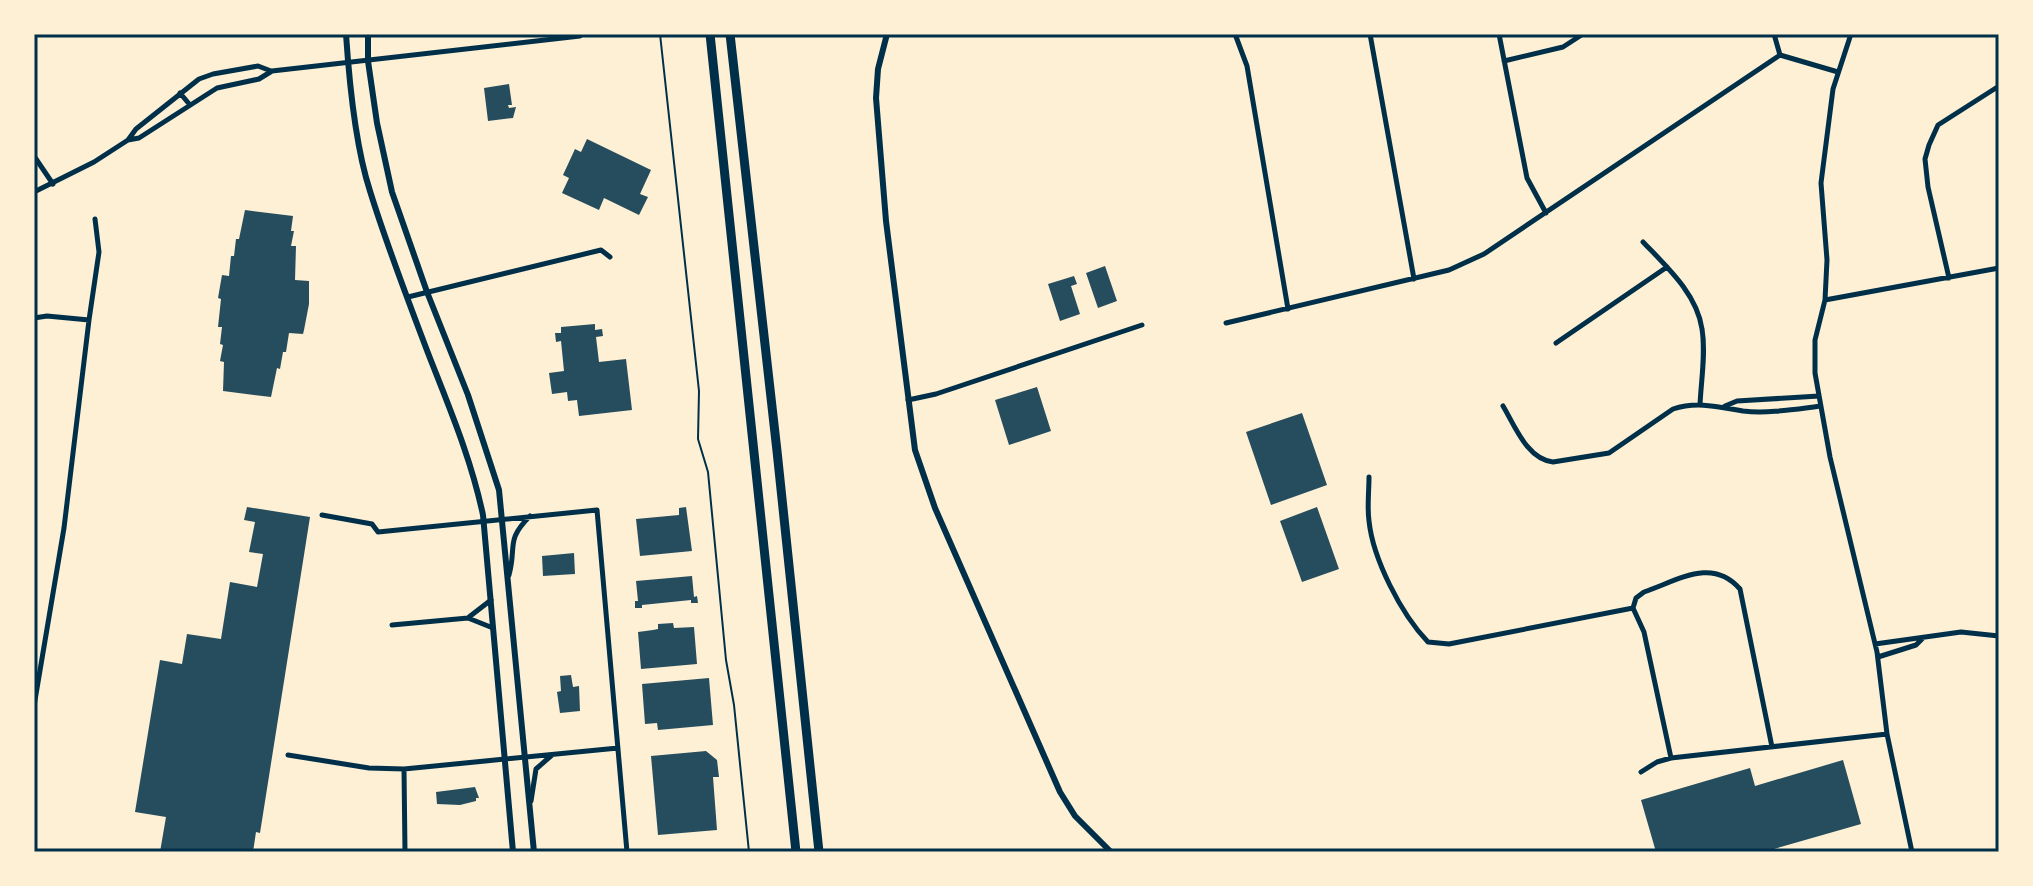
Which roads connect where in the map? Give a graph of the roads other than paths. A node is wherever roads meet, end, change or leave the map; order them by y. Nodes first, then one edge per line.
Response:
1 (346, 34) edge
2 (368, 34) edge
3 (710, 34) edge
4 (730, 34) edge
5 (887, 34) edge
6 (1235, 34) edge
7 (1370, 34) edge
8 (1499, 34) edge
9 (1583, 34) edge
10 (1774, 34) edge
11 (1851, 34) edge
12 (580, 36) dead end
13 (1780, 55) junction
14 (368, 61) junction
15 (1504, 61) junction
16 (348, 63) junction
17 (272, 71) junction
18 (1838, 72) junction
19 (1999, 86) edge
20 (180, 93) junction
21 (190, 105) junction
22 (128, 140) junction
23 (34, 156) edge
24 (53, 184) junction
25 (34, 192) edge
26 (1546, 213) junction
27 (95, 219) dead end
28 (1643, 242) dead end
29 (610, 257) dead end
30 (1667, 267) junction
31 (1999, 268) edge
32 (1949, 278) junction
33 (1414, 279) junction
34 (427, 292) junction
35 (408, 297) junction
36 (1825, 300) junction
37 (1288, 309) junction
38 (34, 318) edge
39 (89, 320) junction
40 (1226, 323) dead end
41 (1142, 325) dead end
42 (1556, 343) dead end
43 (1819, 396) junction
44 (908, 400) junction
45 (1700, 405) junction
46 (1503, 406) dead end
47 (1725, 406) junction
48 (1821, 406) junction
49 (1369, 477) dead end
50 (322, 515) dead end
51 (530, 516) junction
52 (503, 518) junction
53 (484, 520) junction
54 (508, 576) junction
55 (491, 600) junction
56 (1633, 608) junction
57 (468, 618) junction
58 (392, 625) dead end
59 (493, 628) junction
60 (1999, 636) edge
61 (1923, 639) junction
62 (1875, 644) junction
63 (1878, 657) junction
64 (34, 706) edge
65 (1887, 734) junction
66 (1772, 747) junction
67 (618, 748) junction
68 (553, 754) junction
69 (288, 755) dead end
70 (525, 757) junction
71 (1671, 758) junction
72 (505, 759) junction
73 (404, 769) junction
74 (1641, 772) dead end
75 (530, 810) junction
76 (405, 852) edge
77 (513, 852) edge
78 (534, 852) edge
79 (627, 852) edge
80 (796, 852) edge
81 (819, 852) edge
82 (1111, 852) edge
83 (1912, 852) edge

1 - 16 street
2 - 14 street
3 - 80 highway
4 - 81 highway
5 - 44 street
6 - 37 street
7 - 33 street
8 - 15 street
9 - 15 street
10 - 13 street
11 - 18 street
12 - 14 street
13 - 18 street
13 - 26 street
14 - 16 street
14 - 34 street
15 - 26 street
16 - 17 street
16 - 35 street
17 - 20 street
17 - 21 street
18 - 36 street
19 - 32 street
20 - 21 street
20 - 22 street
21 - 22 street
22 - 24 street
23 - 24 street
24 - 25 street
26 - 33 street
27 - 39 street
28 - 30 street
29 - 34 street
30 - 42 street
30 - 45 street
31 - 32 street
32 - 36 street
33 - 37 street
34 - 35 street
34 - 52 street
35 - 53 street
36 - 43 street
37 - 40 street
38 - 39 street
39 - 64 street
41 - 44 street
43 - 47 street
43 - 48 street
44 - 82 street
45 - 46 street
45 - 47 street
47 - 48 street
48 - 62 street
49 - 56 street
50 - 53 street
51 - 52 street
51 - 54 street
51 - 67 street
52 - 53 street
52 - 54 street
53 - 55 street
54 - 70 street
55 - 57 street
55 - 59 street
56 - 66 street
56 - 71 street
57 - 58 street
57 - 59 street
59 - 72 street
60 - 61 street
61 - 62 street
61 - 63 street
62 - 63 street
63 - 65 street
65 - 66 street
65 - 83 street
66 - 71 street
67 - 68 street
67 - 79 street
68 - 70 street
68 - 75 street
69 - 73 street
70 - 72 street
70 - 75 street
71 - 74 street
72 - 73 street
72 - 77 street
73 - 76 street
75 - 78 street

